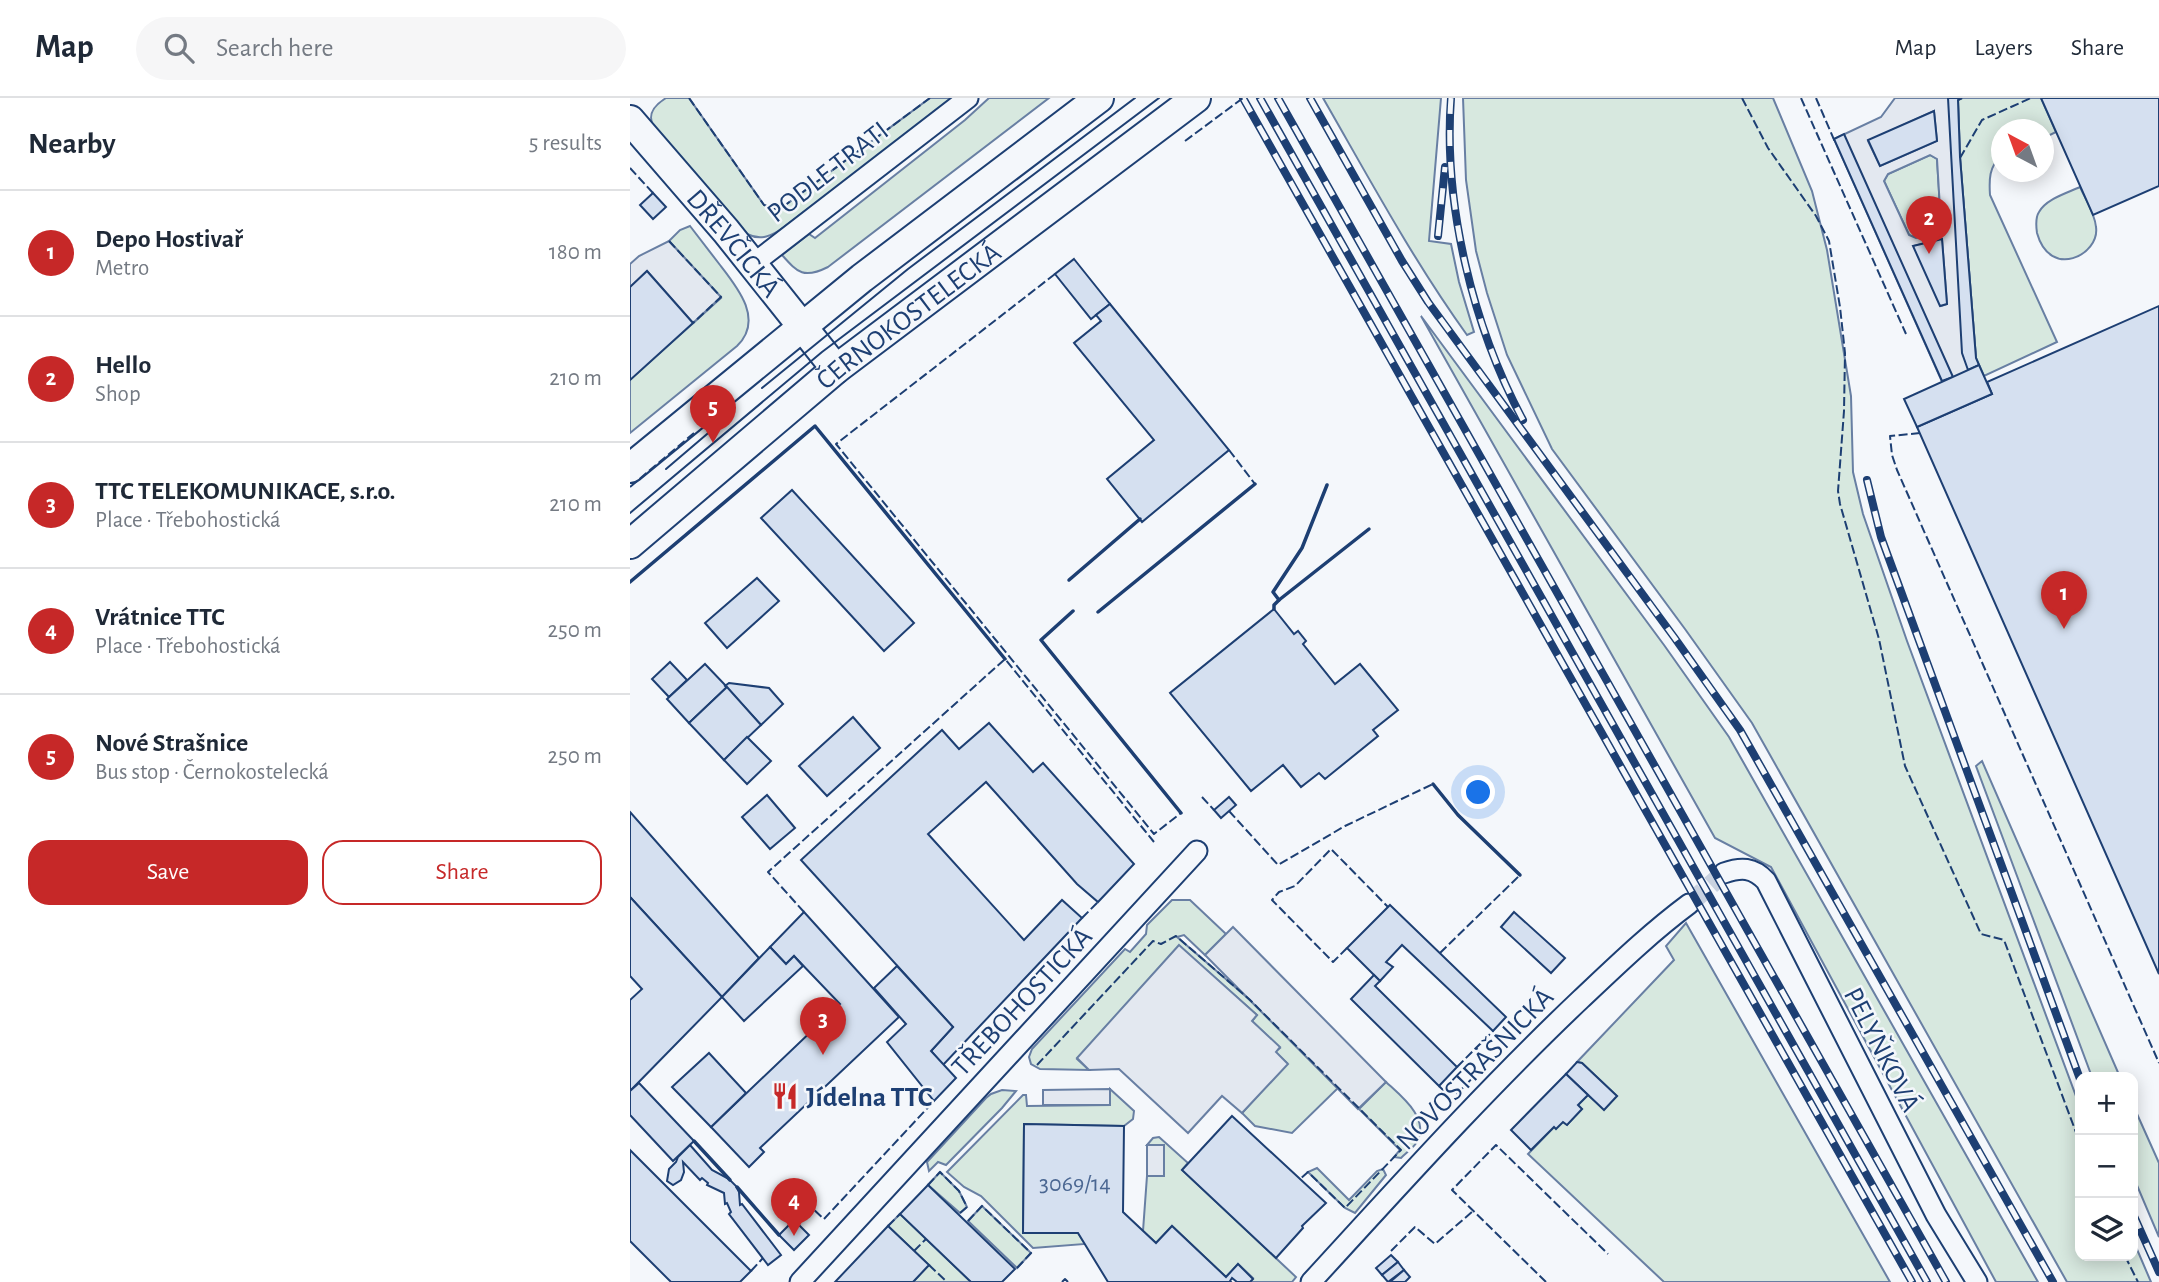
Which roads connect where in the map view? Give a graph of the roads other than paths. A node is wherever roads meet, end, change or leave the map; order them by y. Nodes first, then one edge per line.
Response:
1 (968, 98) edge
2 (1099, 98) edge
3 (1196, 98) edge
4 (630, 120) edge
5 (753, 264) junction
6 (802, 327) junction
7 (836, 369) junction
8 (630, 468) edge
9 (630, 544) edge
10 (1197, 850) dead end
11 (1724, 873) tunnel mouth
12 (1689, 904) tunnel mouth
13 (800, 1282) edge
14 (1311, 1282) edge
15 (1977, 1282) edge

1 - 5 street, PODLE TRATI
2 - 6 main road, ČERNOKOSTELECKÁ
3 - 7 main road, ČERNOKOSTELECKÁ
4 - 5 main road, DŘEVČICKÁ
5 - 6 main road, DŘEVČICKÁ
6 - 7 main road, DŘEVČICKÁ
6 - 8 main road, ČERNOKOSTELECKÁ
7 - 9 main road, ČERNOKOSTELECKÁ
10 - 13 street, TŘEBOHOSTICKÁ
11 - 15 street, PELYŇKOVÁ
12 - 14 street, NOVOSTRAŠNICKÁ

